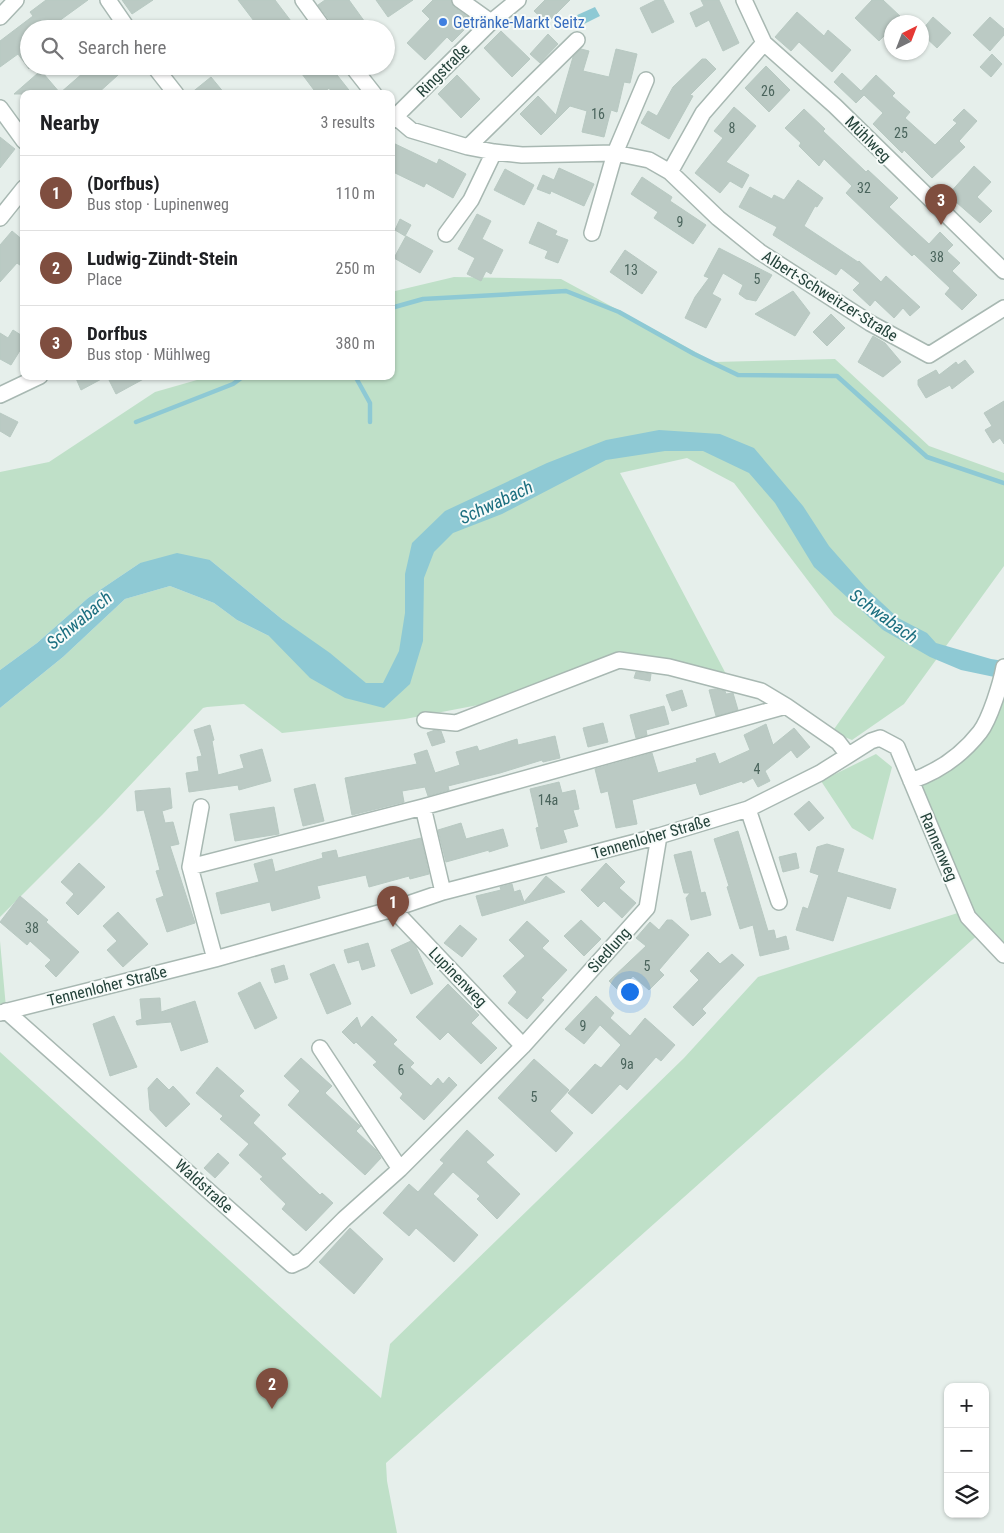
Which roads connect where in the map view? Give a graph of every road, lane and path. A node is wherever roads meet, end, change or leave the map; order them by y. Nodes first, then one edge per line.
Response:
1 (16, 0) edge
2 (108, 0) edge
3 (303, 0) edge
4 (460, 0) edge
5 (518, 0) edge
6 (744, 0) edge
7 (0, 16) edge
8 (122, 20) edge
9 (317, 20) edge
10 (491, 22) junction
11 (577, 40) dead end
12 (764, 43) junction
13 (161, 75) edge
14 (359, 75) edge
15 (646, 80) dead end
16 (173, 90) edge
17 (371, 90) edge
18 (0, 108) edge
19 (395, 114) edge
20 (395, 119) edge
21 (20, 136) edge
22 (468, 147) junction
23 (494, 152) junction
24 (616, 153) junction
25 (670, 172) junction
26 (20, 193) edge
27 (0, 218) edge
28 (592, 233) dead end
29 (446, 234) dead end
30 (1004, 271) edge
31 (1004, 308) edge
32 (31, 380) edge
33 (0, 394) edge
34 (1004, 667) edge
35 (786, 706) junction
36 (425, 720) dead end
37 (880, 738) joint
38 (848, 756) junction
39 (911, 781) junction
40 (202, 806) dead end
41 (424, 807) junction
42 (748, 809) junction
43 (659, 836) junction
44 (190, 867) junction
45 (443, 892) junction
46 (779, 902) dead end
47 (393, 909) junction
48 (1004, 955) edge
49 (215, 959) junction
50 (3, 1012) edge
51 (523, 1046) junction
52 (320, 1048) dead end
53 (400, 1168) junction

1 - 7 street
2 - 8 street
3 - 9 street
4 - 10 street
5 - 10 street, Ringstraße
6 - 12 street, Mühlweg
10 - 19 street, Ringstraße
11 - 22 street
12 - 25 street
12 - 30 street, Mühlweg
13 - 16 street
14 - 17 street
15 - 24 street
18 - 21 street
20 - 22 street, Albert-Schweitzer-Straße
22 - 23 street, Albert-Schweitzer-Straße
23 - 24 street, Albert-Schweitzer-Straße
23 - 29 street
24 - 25 street, Albert-Schweitzer-Straße
24 - 28 street
25 - 31 street, Albert-Schweitzer-Straße
26 - 27 street
32 - 33 street
34 - 39 street
35 - 36 street
35 - 38 street
35 - 41 street
37 - 38 street, Tennenloher Straße
37 - 39 street, Rannenweg
38 - 42 street, Tennenloher Straße
39 - 48 street, Rannenweg
40 - 44 street
41 - 44 street
41 - 45 street
42 - 43 street, Tennenloher Straße
42 - 46 street
43 - 45 street, Tennenloher Straße
43 - 51 street, Siedlung
44 - 49 street
45 - 47 street, Tennenloher Straße
47 - 49 street, Tennenloher Straße
47 - 51 street, Lupinenweg
49 - 50 street, Tennenloher Straße
50 - 53 street, Waldstraße
51 - 53 street, Waldstraße
52 - 53 street

